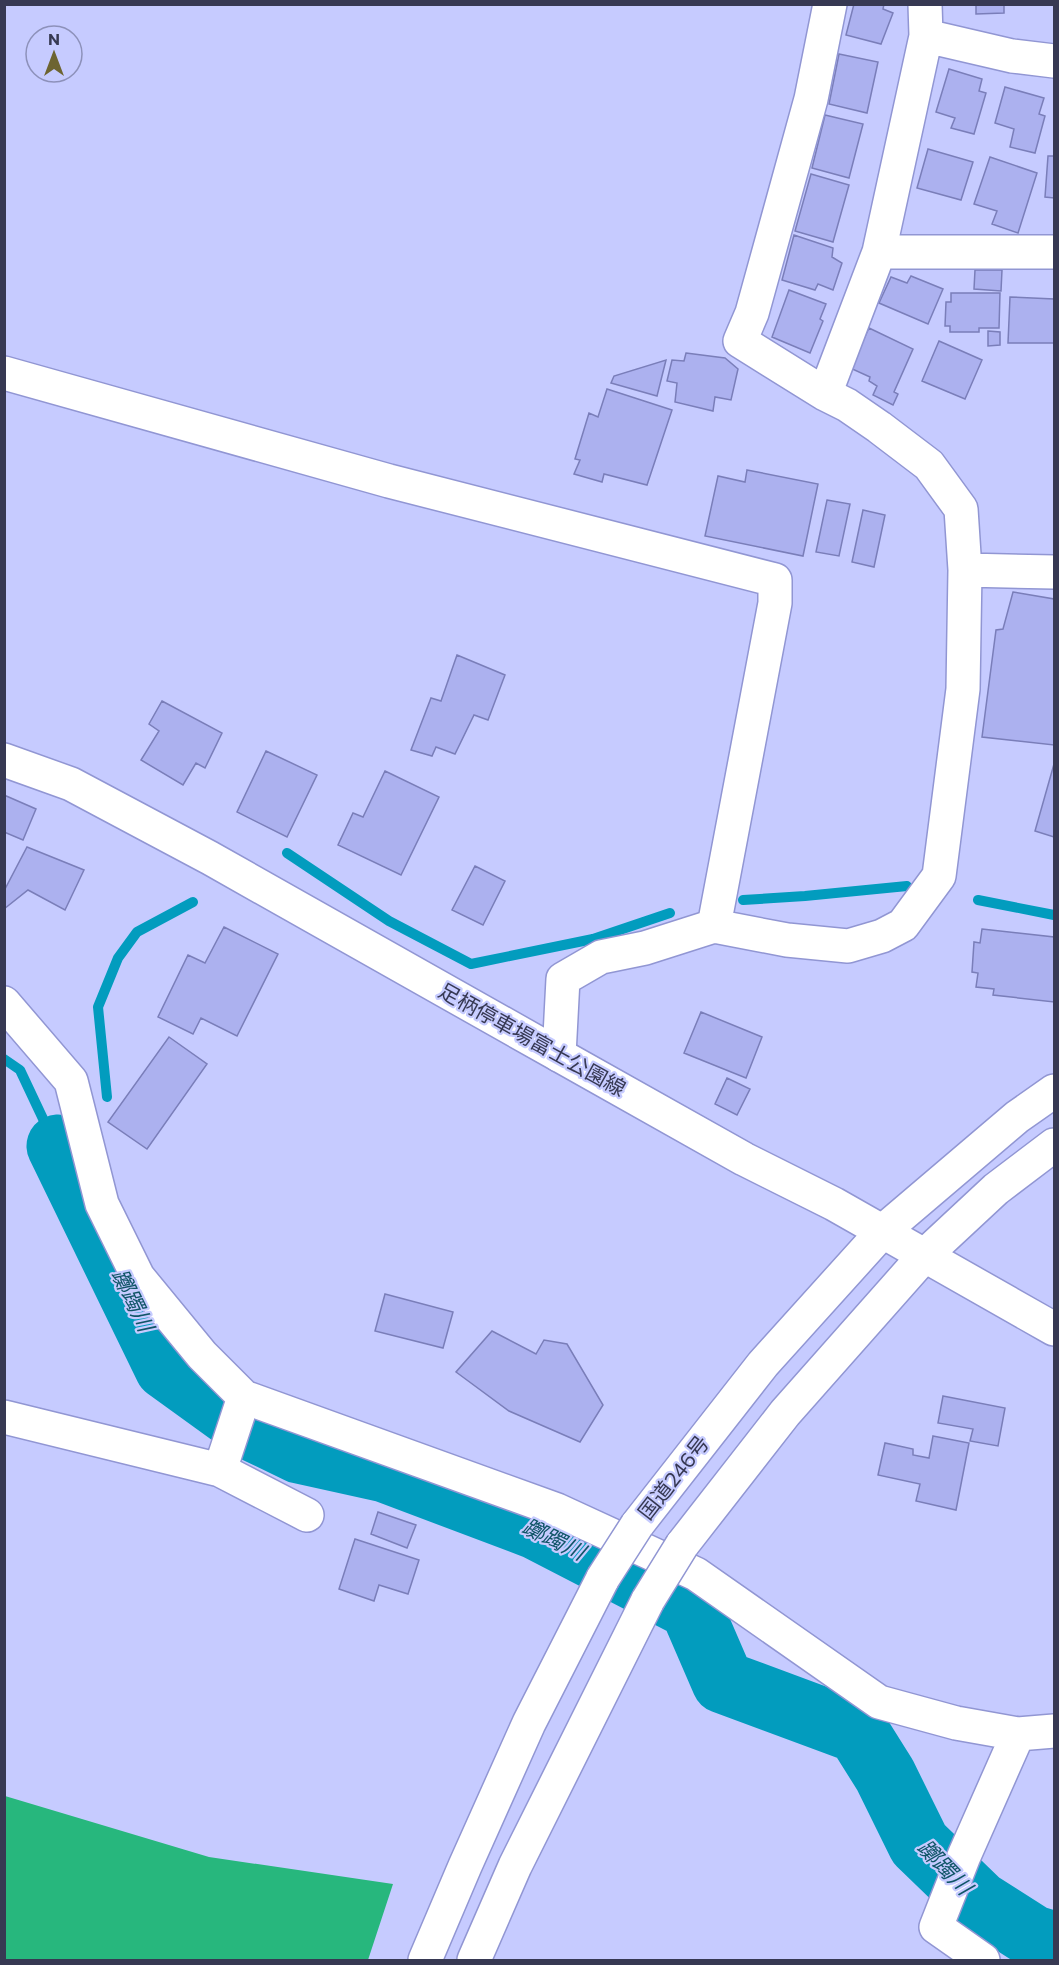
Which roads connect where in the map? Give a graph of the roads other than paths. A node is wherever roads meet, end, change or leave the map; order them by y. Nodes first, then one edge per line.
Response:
1 (830, 4) edge
2 (926, 20) edge
3 (1054, 61) edge
4 (879, 252) junction
5 (1054, 252) edge
6 (4, 373) edge
7 (825, 394) junction
8 (965, 570) junction
9 (1054, 572) edge
10 (4, 760) edge
11 (714, 926) junction
12 (4, 1004) edge
13 (559, 1055) junction
14 (1054, 1091) edge
15 (1054, 1145) edge
16 (883, 1231) junction
17 (924, 1256) junction
18 (1054, 1329) edge
19 (244, 1397) junction
20 (4, 1417) edge
21 (220, 1470) junction
22 (308, 1515) dead end
23 (1054, 1731) edge
24 (1018, 1734) junction
25 (425, 1960) edge
26 (474, 1960) edge
27 (983, 1960) edge

1 - 7 main road
2 - 3 main road
2 - 4 main road
4 - 5 main road
4 - 7 main road
6 - 11 main road
7 - 8 main road
8 - 9 main road
8 - 11 main road
10 - 13 main road, 足柄停車場富士公園線
11 - 13 main road
12 - 19 main road
13 - 16 main road, 足柄停車場富士公園線
14 - 16 main road, 国道246号
15 - 17 main road
16 - 17 main road, 足柄停車場富士公園線
16 - 25 main road, 国道246号, bridge
17 - 18 main road, 足柄停車場富士公園線
17 - 26 main road, bridge
19 - 21 main road
19 - 24 main road
20 - 21 main road
21 - 22 main road
23 - 24 main road
24 - 27 main road

